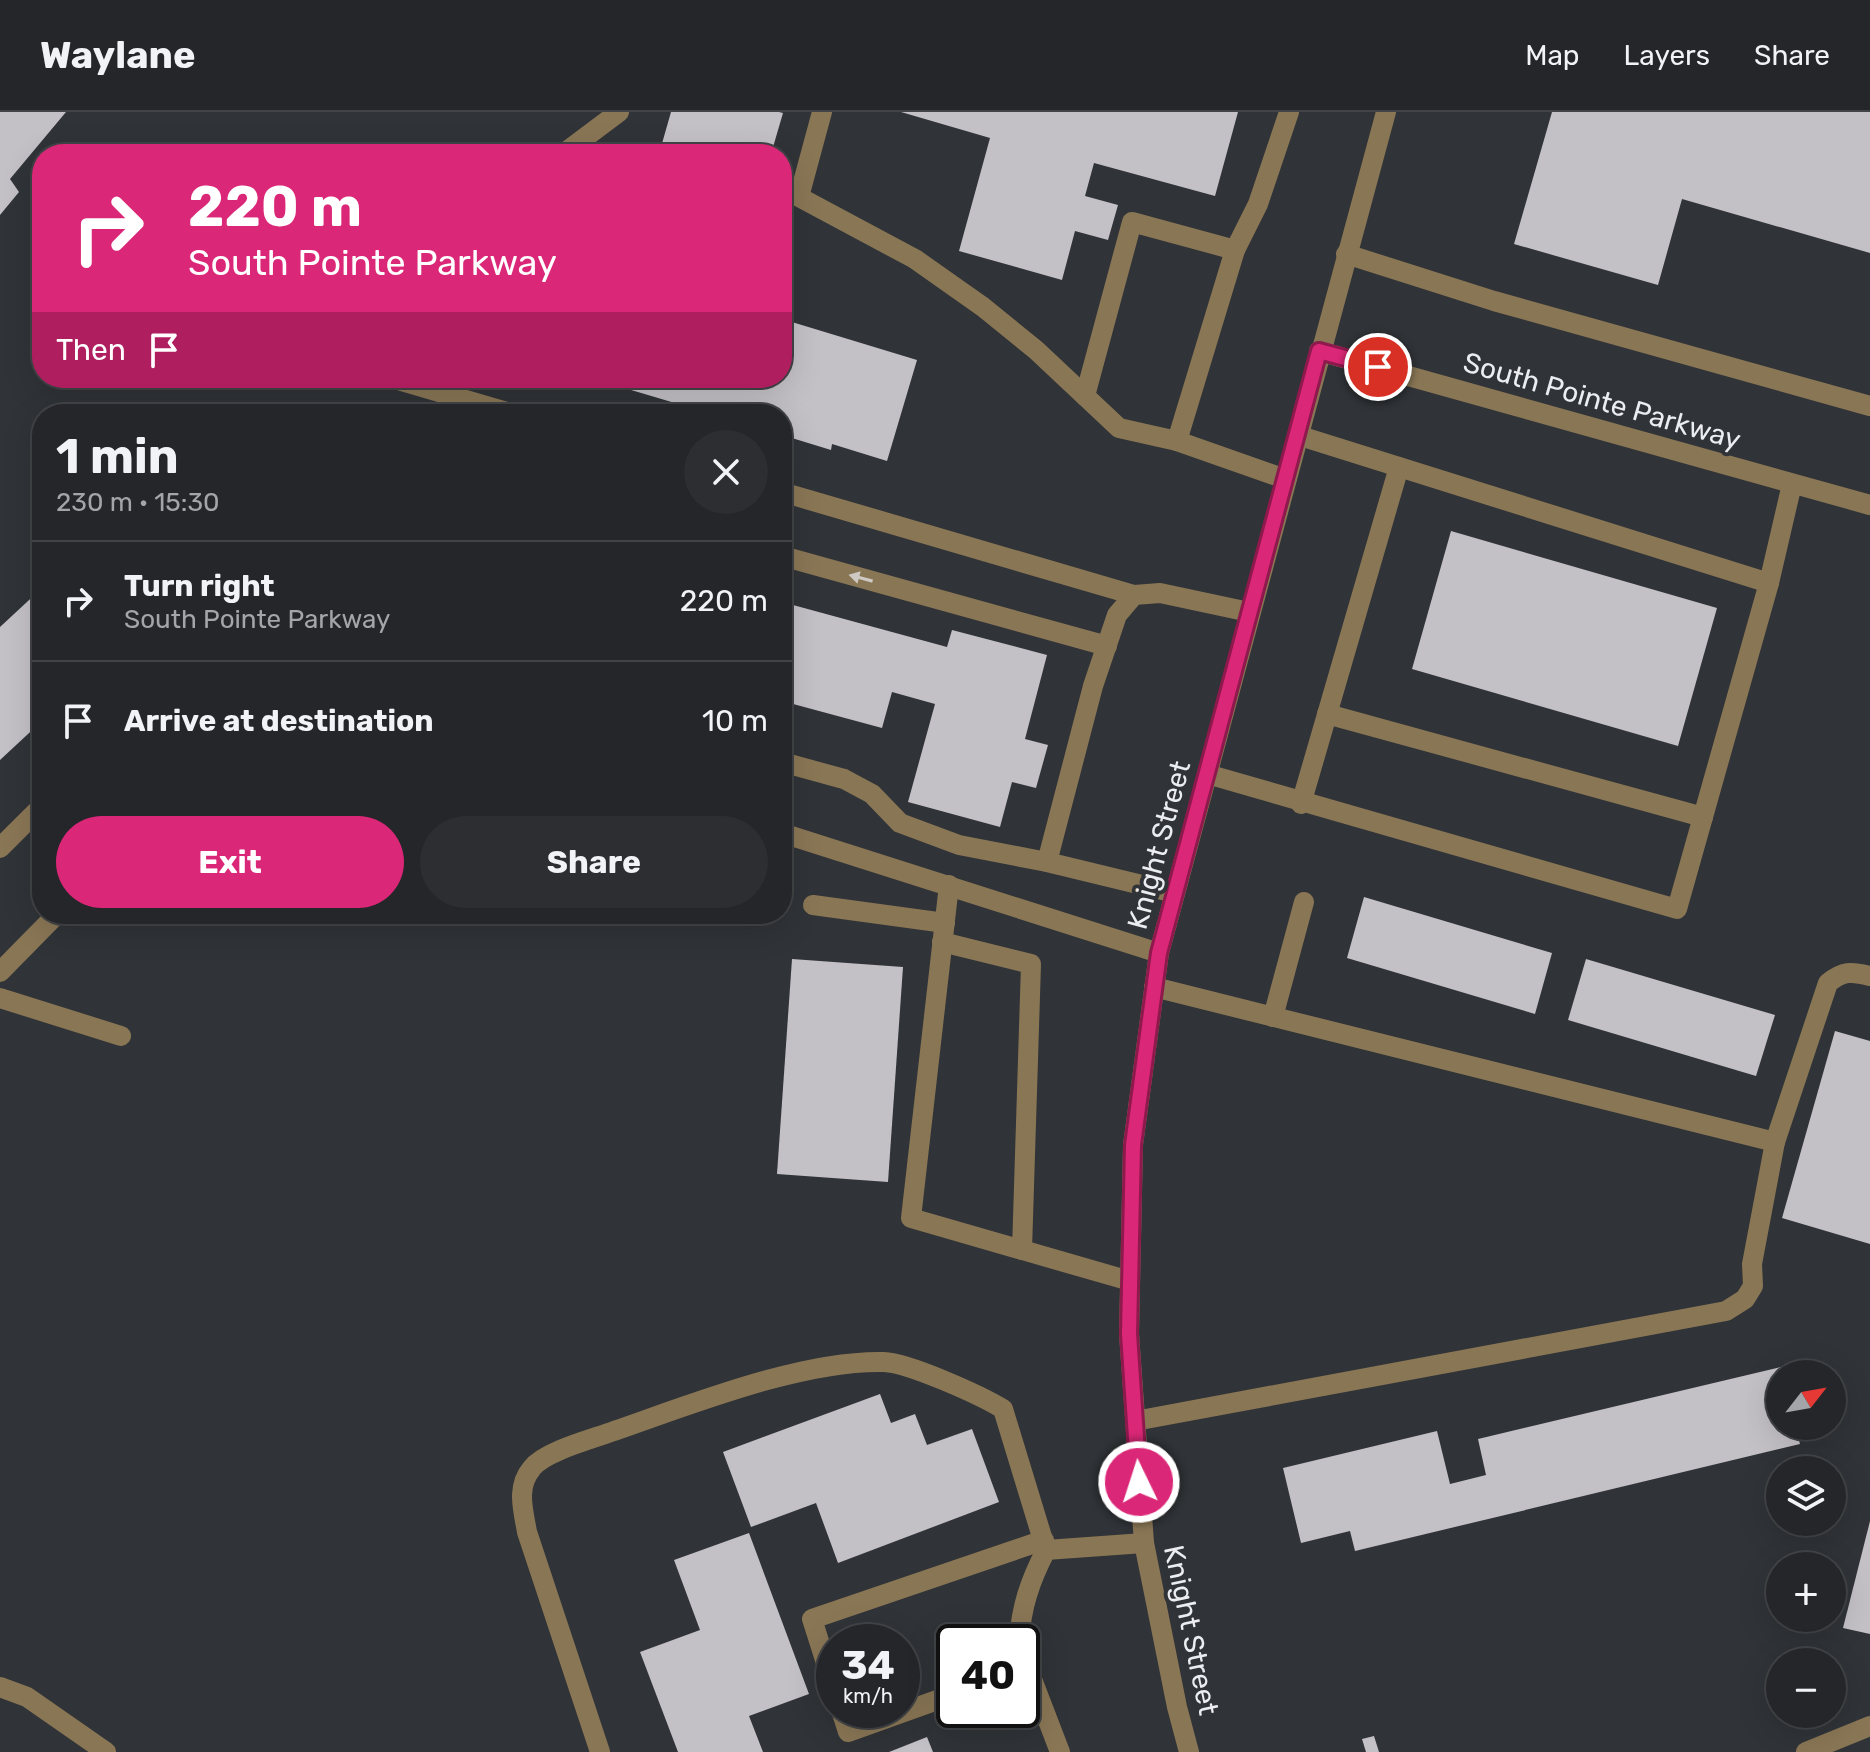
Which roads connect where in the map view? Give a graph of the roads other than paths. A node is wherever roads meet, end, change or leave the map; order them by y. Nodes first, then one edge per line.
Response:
1 (619, 112) edge
2 (822, 112) edge
3 (1289, 112) edge
4 (1386, 112) edge
5 (576, 144) edge
6 (1235, 250) junction
7 (1346, 254) junction
8 (1319, 351) junction
9 (425, 388) edge
10 (1085, 396) junction
11 (480, 404) edge
12 (1870, 406) edge
13 (1297, 435) junction
14 (1177, 441) junction
15 (1399, 467) junction
16 (1285, 479) junction
17 (1792, 484) junction
18 (792, 495) edge
19 (1870, 505) edge
20 (792, 559) edge
21 (1769, 583) junction
22 (1134, 595) junction
23 (1249, 612) junction
24 (1107, 646) junction
25 (1327, 714) junction
26 (792, 765) edge
27 (1207, 774) junction
28 (1301, 804) junction
29 (32, 816) edge
30 (1703, 817) junction
31 (792, 836) edge
32 (0, 848) edge
33 (1047, 862) junction
34 (949, 885) junction
35 (1175, 893) junction
36 (1304, 902) dead end
37 (813, 905) dead end
38 (47, 924) edge
39 (943, 933) junction
40 (1159, 953) junction
41 (0, 972) edge
42 (1870, 976) edge
43 (1154, 987) junction
44 (0, 998) edge
45 (1273, 1017) junction
46 (121, 1036) dead end
47 (1775, 1142) junction
48 (1022, 1250) junction
49 (1130, 1281) junction
50 (1135, 1421) junction
51 (1144, 1543) junction
52 (1045, 1545) junction
53 (1020, 1624) edge
54 (816, 1632) edge
55 (0, 1687) edge
56 (1040, 1703) edge
57 (1870, 1726) edge
58 (106, 1752) edge
59 (600, 1752) edge
60 (1060, 1752) edge
61 (1189, 1752) edge
62 (1806, 1752) edge

1 - 5 street
2 - 10 street
3 - 6 street
4 - 7 street, Knight Street
6 - 10 street
6 - 14 street
7 - 8 street, Knight Street
7 - 12 street
8 - 13 street, Knight Street
8 - 17 street, South Pointe Parkway
9 - 11 street
10 - 14 street
13 - 15 street
13 - 16 street, Knight Street
14 - 16 street
15 - 21 street
15 - 25 street
16 - 23 street, Knight Street
17 - 19 street, South Pointe Parkway
17 - 21 street
18 - 22 street
24 -> 20 street
21 - 30 street
22 - 23 street
22 - 24 street
23 - 27 street, Knight Street
24 - 33 street
25 - 28 street
25 - 30 street
26 - 33 street
27 - 28 street
27 - 35 street, Knight Street
28 - 30 street
29 - 32 street
31 - 34 street
33 - 35 street
34 - 39 street
34 - 40 street
35 - 40 street, Knight Street
36 - 45 street
37 - 39 street
38 - 41 street
39 - 48 street
39 - 48 street
40 - 43 street, Knight Street
42 - 47 street
43 - 45 street
43 - 49 street, Knight Street
44 - 46 street
45 - 47 street
47 - 50 street
48 - 49 street
49 - 50 street, Knight Street
50 - 51 street, Knight Street
51 - 52 street
51 - 61 street, Knight Street
52 - 53 street
52 - 54 street
52 - 59 street
55 - 58 street
56 - 60 street
57 - 62 street

